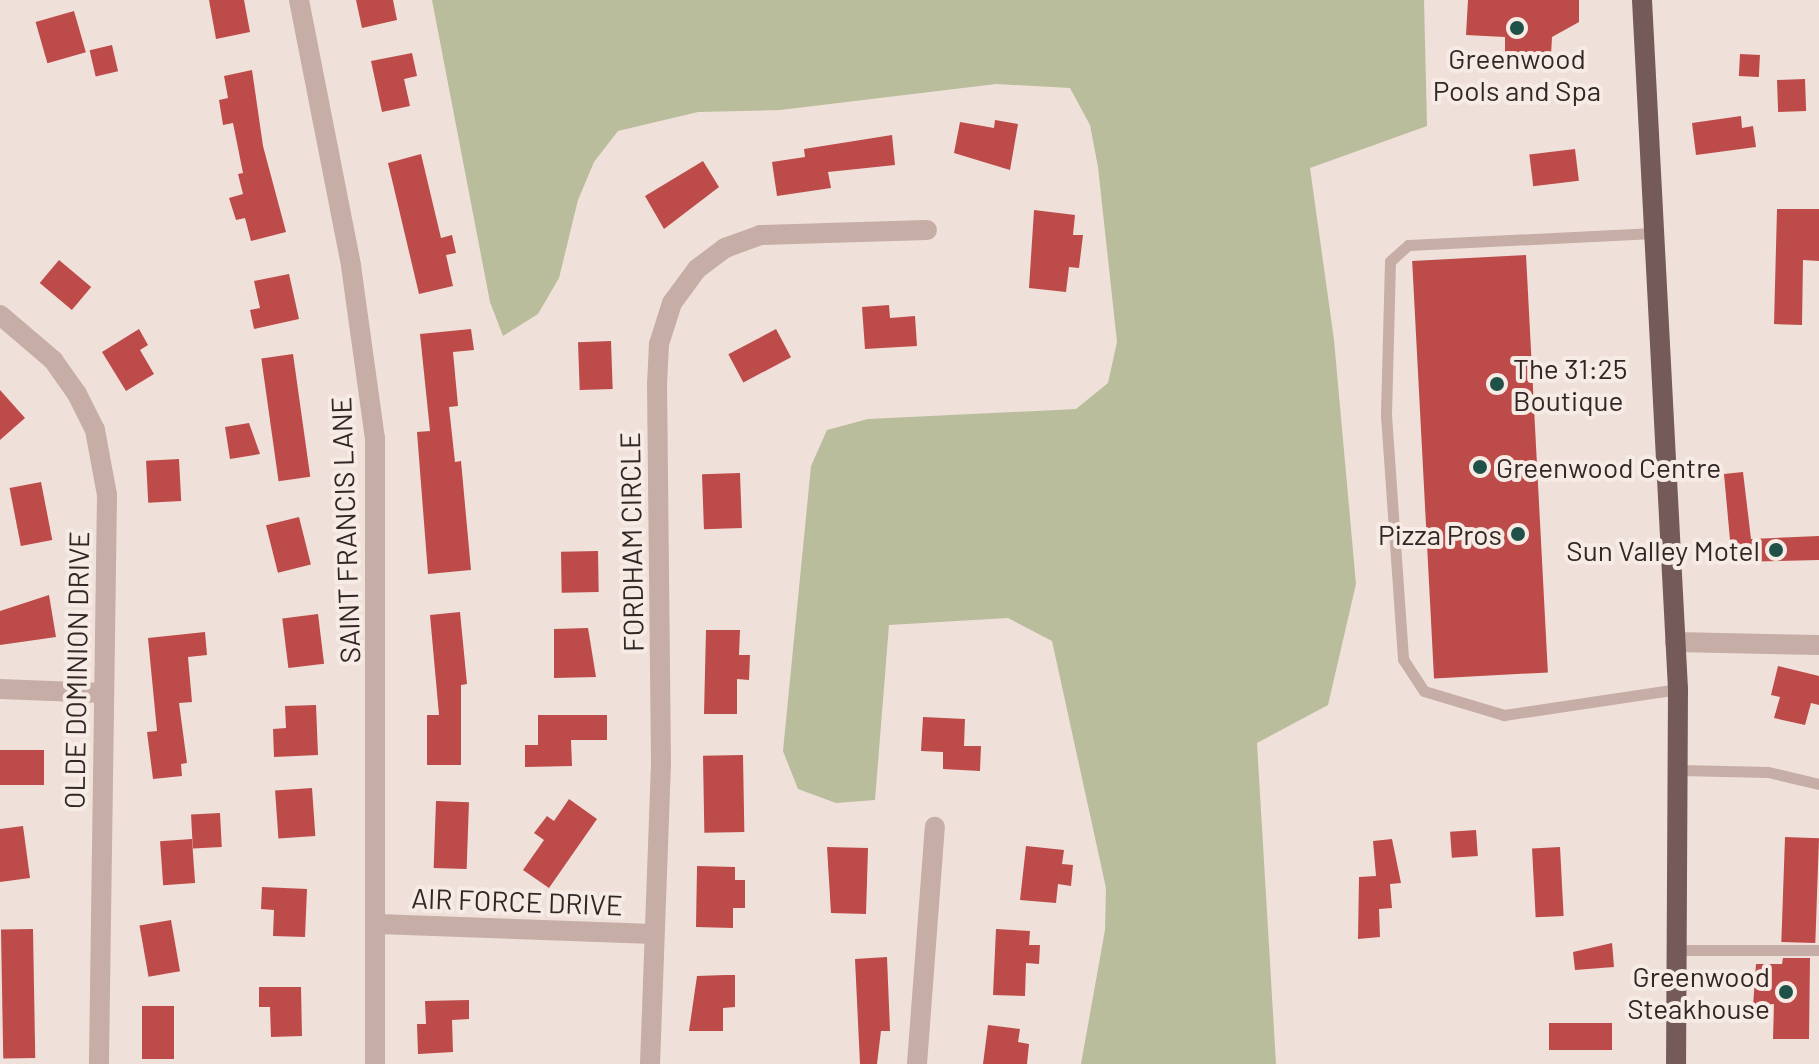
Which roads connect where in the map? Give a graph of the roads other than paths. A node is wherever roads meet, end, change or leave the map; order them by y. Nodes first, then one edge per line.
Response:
1 (299, 0) edge
2 (1642, 0) edge
3 (927, 230) dead end
4 (1654, 233) junction
5 (0, 315) edge
6 (1675, 642) junction
7 (1819, 645) edge
8 (0, 689) edge
9 (1678, 689) junction
10 (103, 693) junction
11 (1680, 770) junction
12 (1819, 784) edge
13 (935, 827) dead end
14 (378, 924) junction
15 (653, 934) junction
16 (1678, 950) junction
17 (1819, 950) edge
18 (99, 1064) edge
19 (375, 1064) edge
20 (650, 1064) edge
21 (917, 1064) edge
22 (1676, 1064) edge

1 - 14 street, SAINT FRANCIS LANE
2 - 4 main road
3 - 15 street, FORDHAM CIRCLE
4 - 6 main road
4 - 9 lane
5 - 10 street, OLDE DOMINION DRIVE
6 - 7 street
6 - 9 main road
8 - 10 street
9 - 11 main road
10 - 18 street, OLDE DOMINION DRIVE
11 - 12 lane
11 - 16 main road
13 - 21 street
14 - 15 street, AIR FORCE DRIVE
14 - 19 street, SAINT FRANCIS LANE
15 - 20 street, FORDHAM CIRCLE
16 - 17 lane
16 - 22 main road

